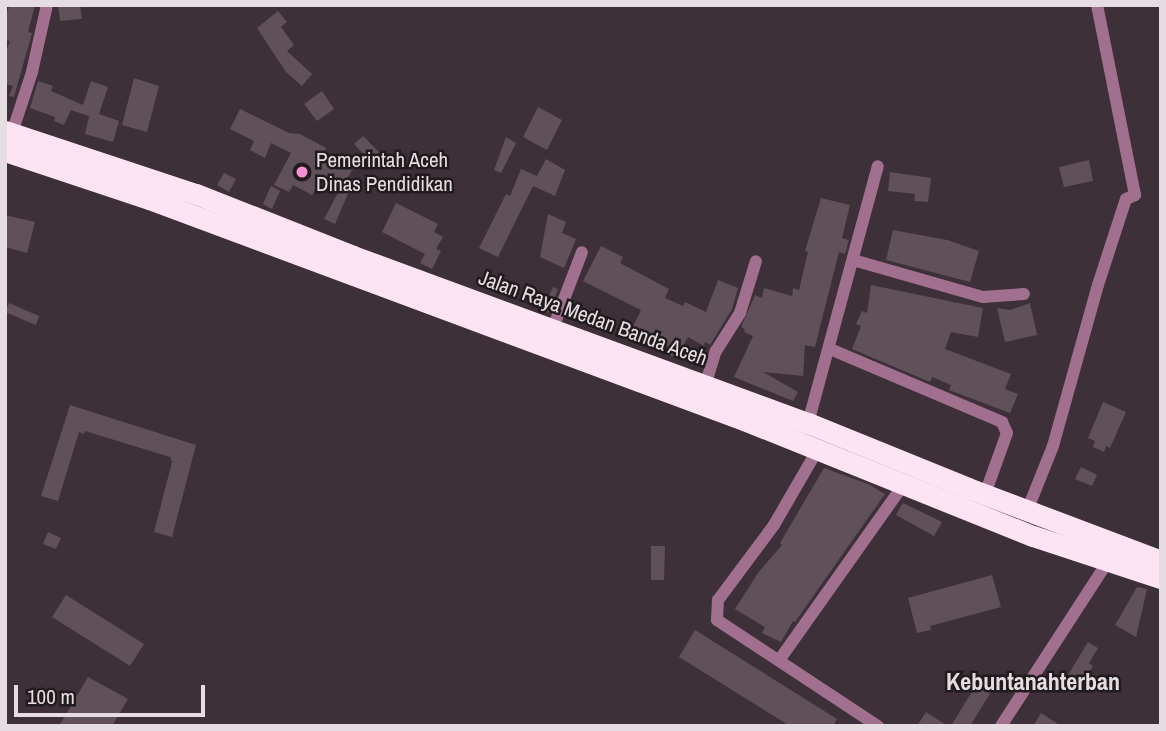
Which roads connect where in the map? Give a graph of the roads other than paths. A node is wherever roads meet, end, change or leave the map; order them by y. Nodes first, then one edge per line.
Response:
1 (47, 5) edge
2 (1097, 5) edge
3 (8, 138) edge
4 (878, 166) dead end
5 (582, 252) dead end
6 (853, 260) junction
7 (757, 261) dead end
8 (349, 265) junction
9 (1024, 294) dead end
10 (553, 328) junction
11 (830, 349) junction
12 (618, 363) junction
13 (705, 386) junction
14 (808, 423) junction
15 (818, 449) junction
16 (904, 484) junction
17 (971, 497) junction
18 (1027, 511) junction
19 (1108, 561) junction
20 (1161, 561) edge
21 (1161, 578) edge
22 (780, 659) junction
23 (878, 726) edge
24 (1002, 726) edge

1 - 3 street
2 - 18 street
3 - 8 highway, Jalan Raya Medan Banda Aceh
4 - 6 street
5 - 10 street
6 - 9 street
6 - 11 street
7 - 13 street
8 - 10 highway, Jalan Raya Medan Banda Aceh
8 - 12 highway, Jalan Raya Medan Banda Aceh
10 - 12 highway, Jalan Raya Medan Banda Aceh
11 - 14 street
11 - 17 street
12 - 13 highway, Jalan Raya Medan Banda Aceh
12 - 15 highway, Jalan Raya Medan Banda Aceh
13 - 14 highway, Jalan Raya Medan Banda Aceh
14 - 17 highway, Jalan Raya Medan Banda Aceh
15 - 16 highway, Jalan Raya Medan Banda Aceh
15 - 22 street
16 - 17 highway, Jalan Raya Medan Banda Aceh
16 - 22 street
17 - 18 highway, Jalan Raya Medan Banda Aceh
17 - 19 highway, Jalan Raya Medan Banda Aceh
18 - 20 highway, Jalan Raya Medan Banda Aceh
19 - 21 highway, Jalan Raya Medan Banda Aceh
19 - 24 street
22 - 23 street

